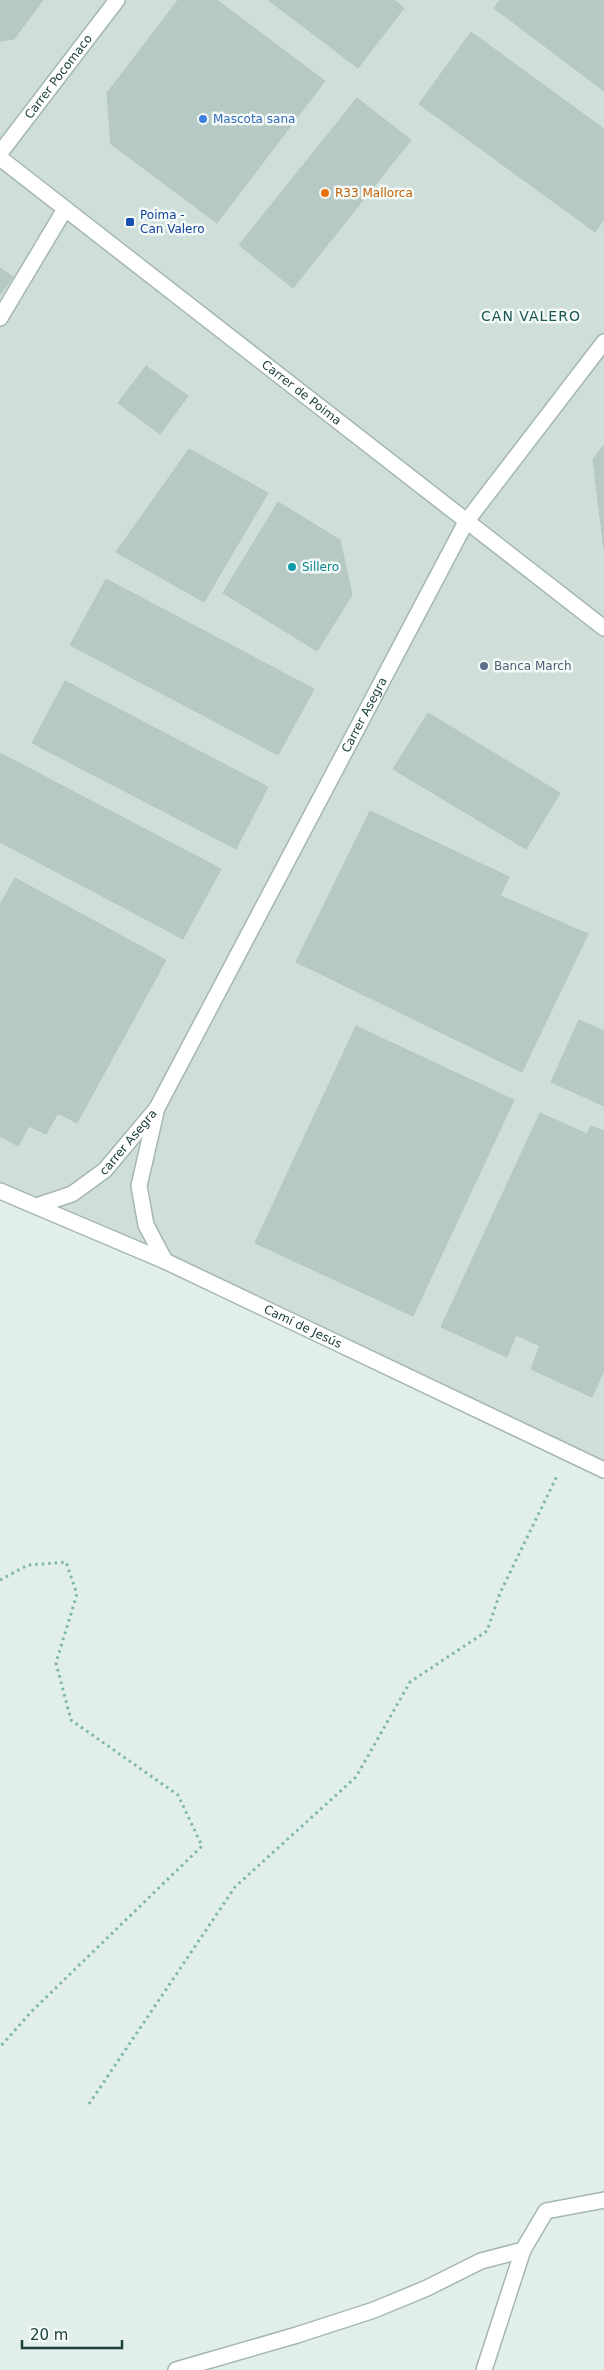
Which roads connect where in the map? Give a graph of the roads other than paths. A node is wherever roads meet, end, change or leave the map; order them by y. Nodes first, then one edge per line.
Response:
1 (117, 0) edge
2 (0, 153) edge
3 (0, 158) edge
4 (65, 209) junction
5 (0, 318) edge
6 (604, 342) edge
7 (466, 522) junction
8 (604, 628) edge
9 (157, 1108) junction
10 (0, 1191) edge
11 (36, 1206) junction
12 (165, 1261) junction
13 (604, 1470) edge
14 (604, 2200) edge
15 (523, 2250) junction
16 (176, 2370) edge
17 (484, 2370) edge

1 - 2 street, Carrer Pocomaco
3 - 4 street, Carrer de Poima
4 - 5 street
4 - 7 street, Carrer de Poima
6 - 7 street, Carrer Asegra
7 - 8 street, Carrer de Poima
7 - 9 street, Carrer Asegra
9 - 11 street, carrer Asegra
9 - 12 street, carrer Asegra
10 - 11 street, Camí de Jesús
11 - 12 street, Camí de Jesús
12 - 13 street, Camí de Jesús
14 - 15 street
15 - 16 street
15 - 17 street

